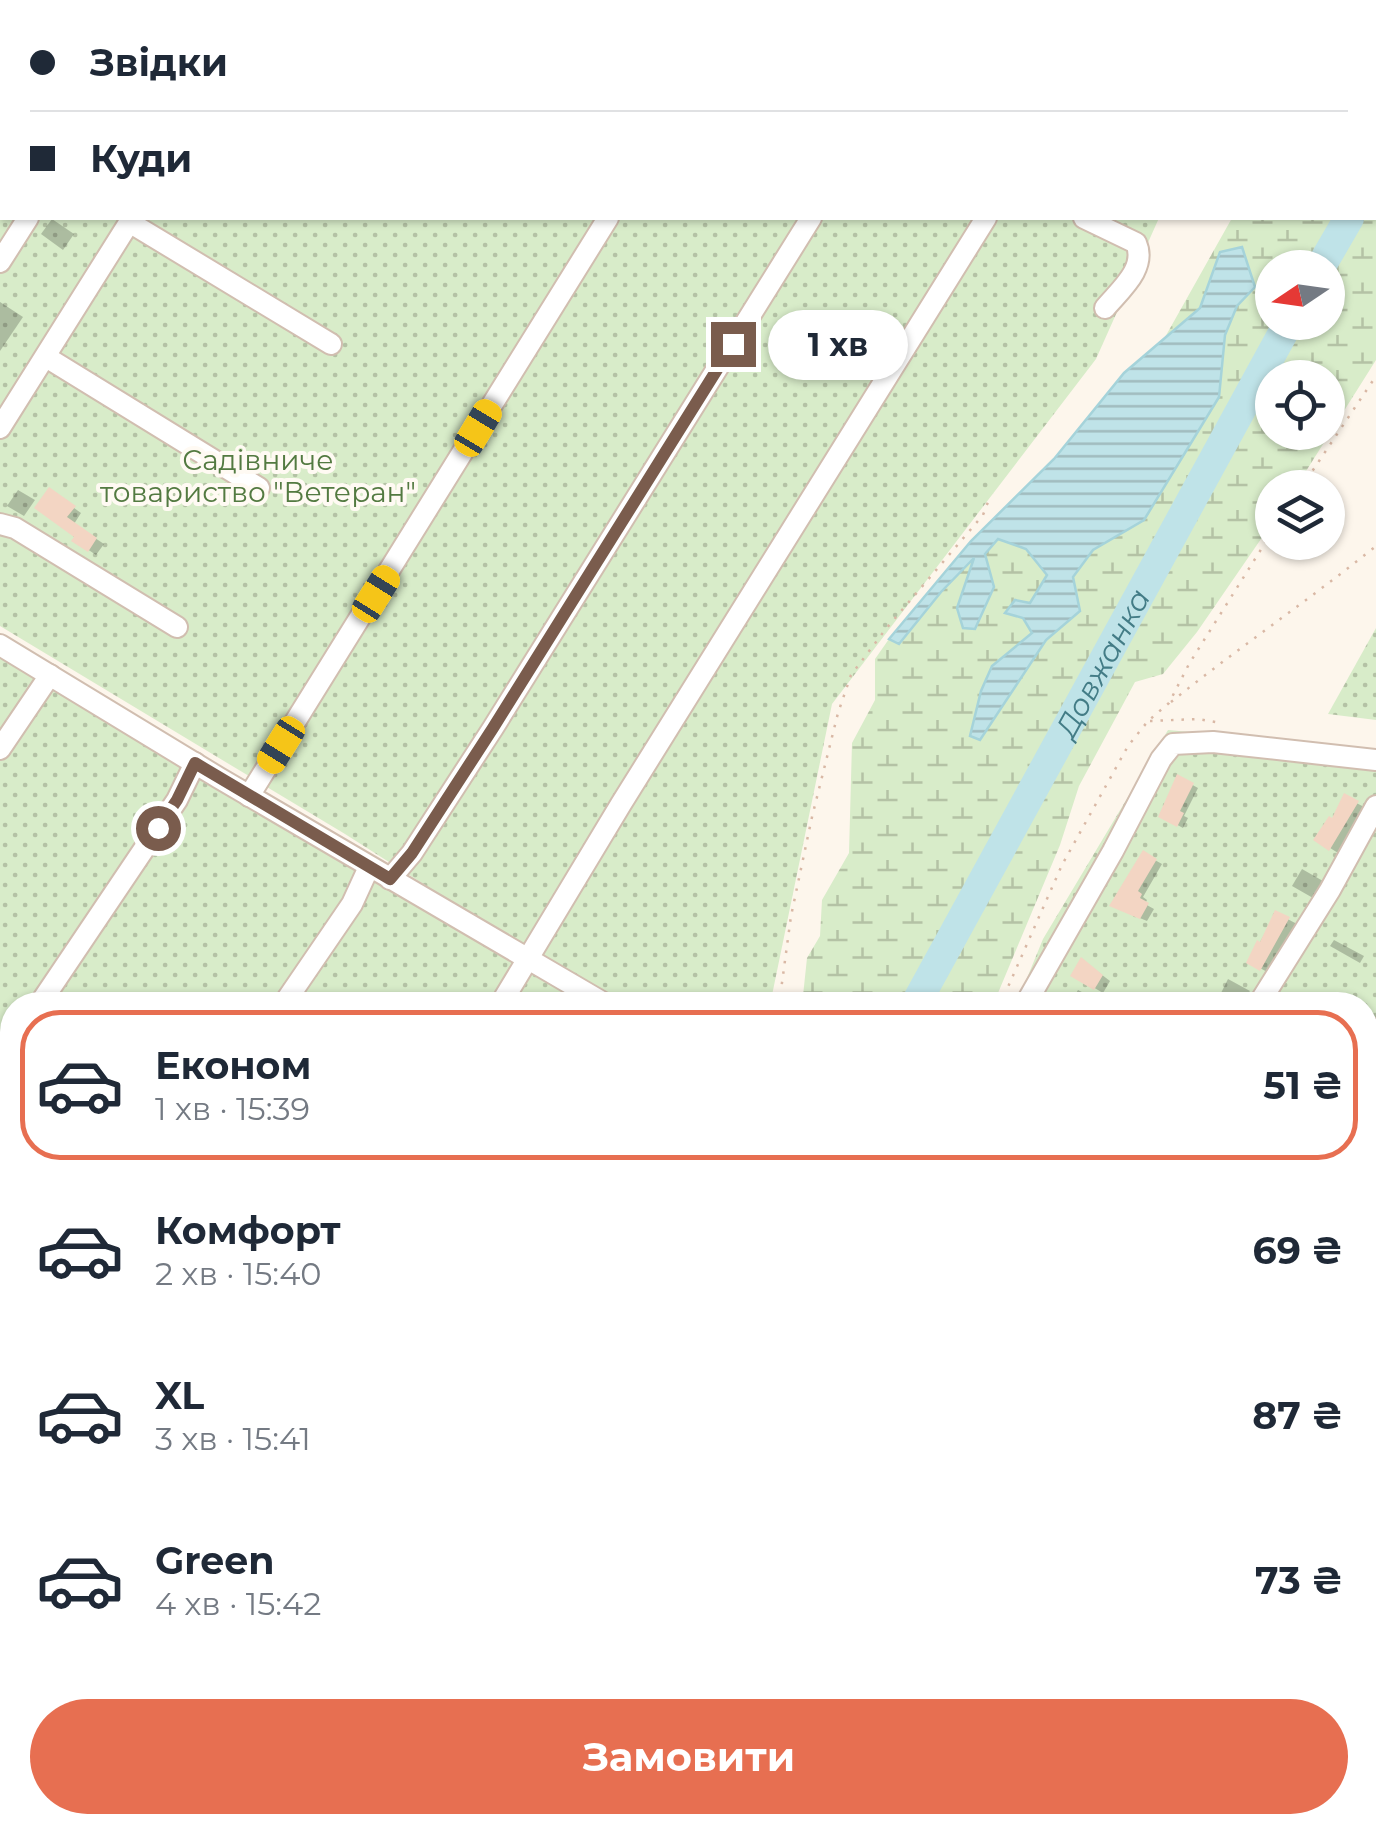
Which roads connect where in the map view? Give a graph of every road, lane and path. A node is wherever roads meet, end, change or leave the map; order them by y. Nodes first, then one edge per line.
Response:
1 (27, 220) edge
2 (130, 220) edge
3 (607, 220) edge
4 (810, 220) edge
5 (985, 220) edge
6 (1088, 220) edge
7 (0, 262) edge
8 (1105, 308) dead end
9 (331, 344) dead end
10 (46, 357) junction
11 (1376, 376) edge
12 (0, 428) edge
13 (1314, 470) edge
14 (259, 488) dead end
15 (988, 502) dead end
16 (0, 524) edge
17 (1376, 546) edge
18 (1255, 559) edge
19 (177, 627) dead end
20 (0, 645) edge
21 (50, 674) junction
22 (1170, 703) junction
23 (0, 749) edge
24 (1376, 760) edge
25 (195, 763) junction
26 (249, 796) junction
27 (1376, 806) edge
28 (369, 866) junction
29 (390, 879) junction
30 (530, 960) junction
31 (48, 992) edge
32 (292, 992) edge
33 (509, 992) edge
34 (585, 992) edge
35 (781, 992) edge
36 (1006, 992) edge
37 (1032, 992) edge
38 (1266, 992) edge

1 - 7 street
2 - 9 street
2 - 10 street
3 - 26 street
4 - 29 street
5 - 30 street
6 - 8 street
10 - 12 street
10 - 14 street
11 - 13 path
15 - 35 path
16 - 19 street
17 - 22 path
18 - 22 path
20 - 21 street
21 - 23 street
21 - 25 street
22 - 36 path
24 - 37 street
25 - 26 street
25 - 31 street
26 - 28 street
27 - 38 street
28 - 29 street
28 - 32 street
29 - 30 street
30 - 33 street
30 - 34 street

